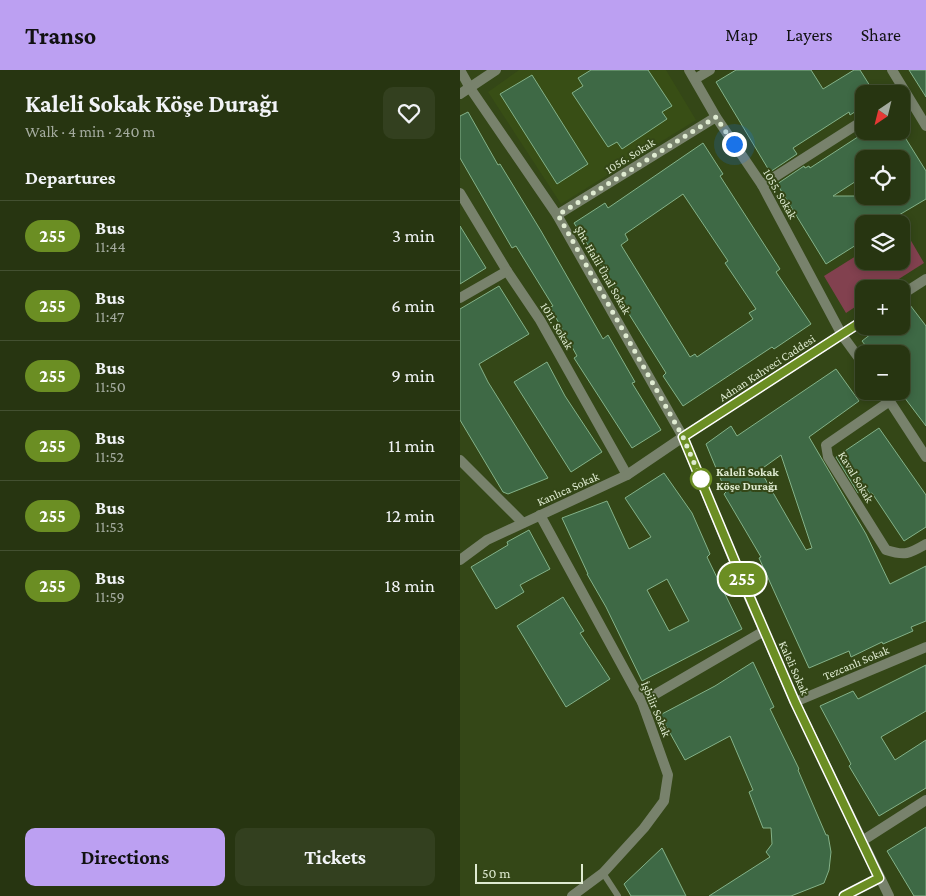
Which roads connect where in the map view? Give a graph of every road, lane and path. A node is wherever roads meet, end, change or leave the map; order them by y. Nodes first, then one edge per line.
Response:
1 (460, 70) edge
2 (496, 70) edge
3 (710, 70) edge
4 (892, 70) edge
5 (692, 75) edge
6 (899, 85) edge
7 (470, 88) junction
8 (460, 94) edge
9 (910, 104) edge
10 (716, 117) junction
11 (855, 126) edge
12 (926, 126) edge
13 (762, 186) junction
14 (460, 193) edge
15 (558, 215) junction
16 (507, 271) junction
17 (926, 279) edge
18 (910, 290) edge
19 (460, 298) edge
20 (855, 326) edge
21 (842, 335) junction
22 (855, 353) edge
23 (890, 401) joint
24 (683, 437) junction
25 (926, 457) edge
26 (460, 460) edge
27 (627, 475) junction
28 (540, 515) junction
29 (523, 523) junction
30 (926, 544) edge
31 (460, 560) edge
32 (764, 631) junction
33 (926, 647) edge
34 (642, 702) junction
35 (795, 702) junction
36 (926, 800) edge
37 (862, 841) junction
38 (603, 873) junction
39 (879, 878) junction
40 (572, 896) edge
41 (618, 896) edge
42 (844, 896) edge
43 (888, 896) edge

1 - 7 street, Şht. Halil Ünal Sokak
2 - 7 street
3 - 5 street
4 - 6 street
5 - 10 street, 1055. Sokak
7 - 8 street
7 - 15 street, Şht. Halil Ünal Sokak
9 - 12 street
10 - 13 street, 1055. Sokak
10 - 15 street, 1056. Sokak
11 - 13 street
13 - 21 street, 1055. Sokak
14 - 16 street, 1011. Sokak
15 - 24 street, Şht. Halil Ünal Sokak
16 - 19 street
16 - 27 street, 1011. Sokak
17 - 18 street
20 - 21 street, Adnan Kahveci Caddesi
21 - 22 street, 1055. Sokak
21 - 24 street, Adnan Kahveci Caddesi
23 - 25 street
23 - 30 street, Kaval Sokak
24 - 27 street, Kanlıca Sokak
24 - 32 street, Kaleli Sokak
26 - 29 street
27 - 28 street, Kanlıca Sokak
28 - 29 street, Kanlıca Sokak
28 - 34 street, İşbilir Sokak
29 - 31 street, Kanlıca Sokak
32 - 34 street
32 - 35 street, Kaleli Sokak
33 - 35 street, Tezcanlı Sokak
34 - 38 street, İşbilir Sokak
35 - 37 street, Kaleli Sokak
36 - 37 street
37 - 39 street, Kaleli Sokak
38 - 40 street, İşbilir Sokak
38 - 41 lane
39 - 42 street
39 - 43 street, Kaleli Sokak

